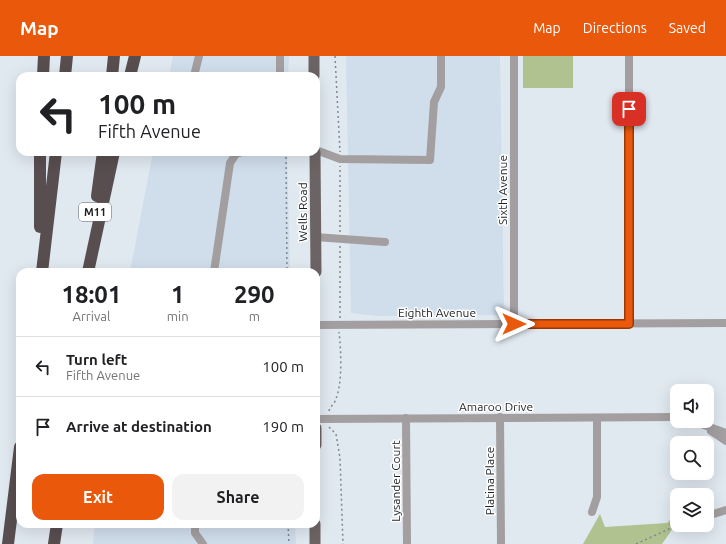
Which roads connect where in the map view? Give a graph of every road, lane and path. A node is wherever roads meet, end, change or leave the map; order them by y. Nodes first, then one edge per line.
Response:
1 (44, 56) edge
2 (67, 56) edge
3 (114, 56) edge
4 (135, 56) edge
5 (199, 56) edge
6 (280, 56) edge
7 (314, 56) edge
8 (335, 56) edge
9 (441, 56) edge
10 (514, 56) edge
11 (629, 56) edge
12 (43, 72) edge
13 (65, 72) edge
14 (112, 72) edge
15 (131, 72) edge
16 (195, 72) edge
17 (280, 72) edge
18 (314, 72) edge
19 (320, 153) edge
20 (40, 156) edge
21 (56, 156) edge
22 (102, 156) edge
23 (113, 156) edge
24 (235, 156) edge
25 (286, 156) edge
26 (315, 156) edge
27 (340, 159) junction
28 (315, 237) junction
29 (340, 239) junction
30 (385, 242) dead end
31 (41, 268) edge
32 (42, 268) edge
33 (88, 268) edge
34 (89, 268) edge
35 (215, 268) edge
36 (287, 268) edge
37 (316, 268) edge
38 (726, 323) edge
39 (340, 324) junction
40 (514, 324) junction
41 (629, 324) junction
42 (320, 325) edge
43 (500, 417) junction
44 (670, 417) edge
45 (328, 418) junction
46 (406, 418) junction
47 (597, 418) junction
48 (320, 419) edge
49 (708, 428) edge
50 (713, 428) edge
51 (726, 433) edge
52 (726, 441) edge
53 (16, 479) edge
54 (726, 510) edge
55 (592, 512) dead end
56 (714, 514) edge
57 (670, 526) edge
58 (56, 528) edge
59 (195, 528) edge
60 (288, 528) edge
61 (315, 528) edge
62 (8, 544) edge
63 (54, 544) edge
64 (202, 544) edge
65 (289, 544) edge
66 (315, 544) edge
67 (343, 544) edge
68 (407, 544) edge
69 (501, 544) edge
70 (636, 544) edge

1 - 12 highway
2 - 13 highway
3 - 14 highway
4 - 15 highway
5 - 16 street
6 - 17 street
7 - 18 main road
8 - 27 path
9 - 27 street
10 - 40 street, Sixth Avenue
11 - 41 street
19 - 27 street
20 - 31 highway
21 - 32 highway
22 - 33 highway, M11
23 - 34 highway
24 - 35 street
25 - 36 path
26 - 28 main road, Wells Road
27 - 29 path
28 - 29 street
28 - 37 main road, Wells Road
29 - 30 street
29 - 39 path
38 - 41 street, Eighth Avenue
39 - 40 street, Eighth Avenue
39 - 42 street, Eighth Avenue
39 - 45 path
40 - 41 street, Eighth Avenue
43 - 46 street, Amaroo Drive
43 - 47 street, Amaroo Drive
43 - 69 street, Platina Place
44 - 47 street, Amaroo Drive
45 - 46 street, Amaroo Drive
45 - 48 street, Amaroo Drive
45 - 67 path
46 - 68 street, Lysander Court
47 - 55 street
49 - 52 street
50 - 51 street
53 - 62 highway
54 - 56 street
57 - 70 path
58 - 63 highway
59 - 64 street
60 - 65 path
61 - 66 main road

